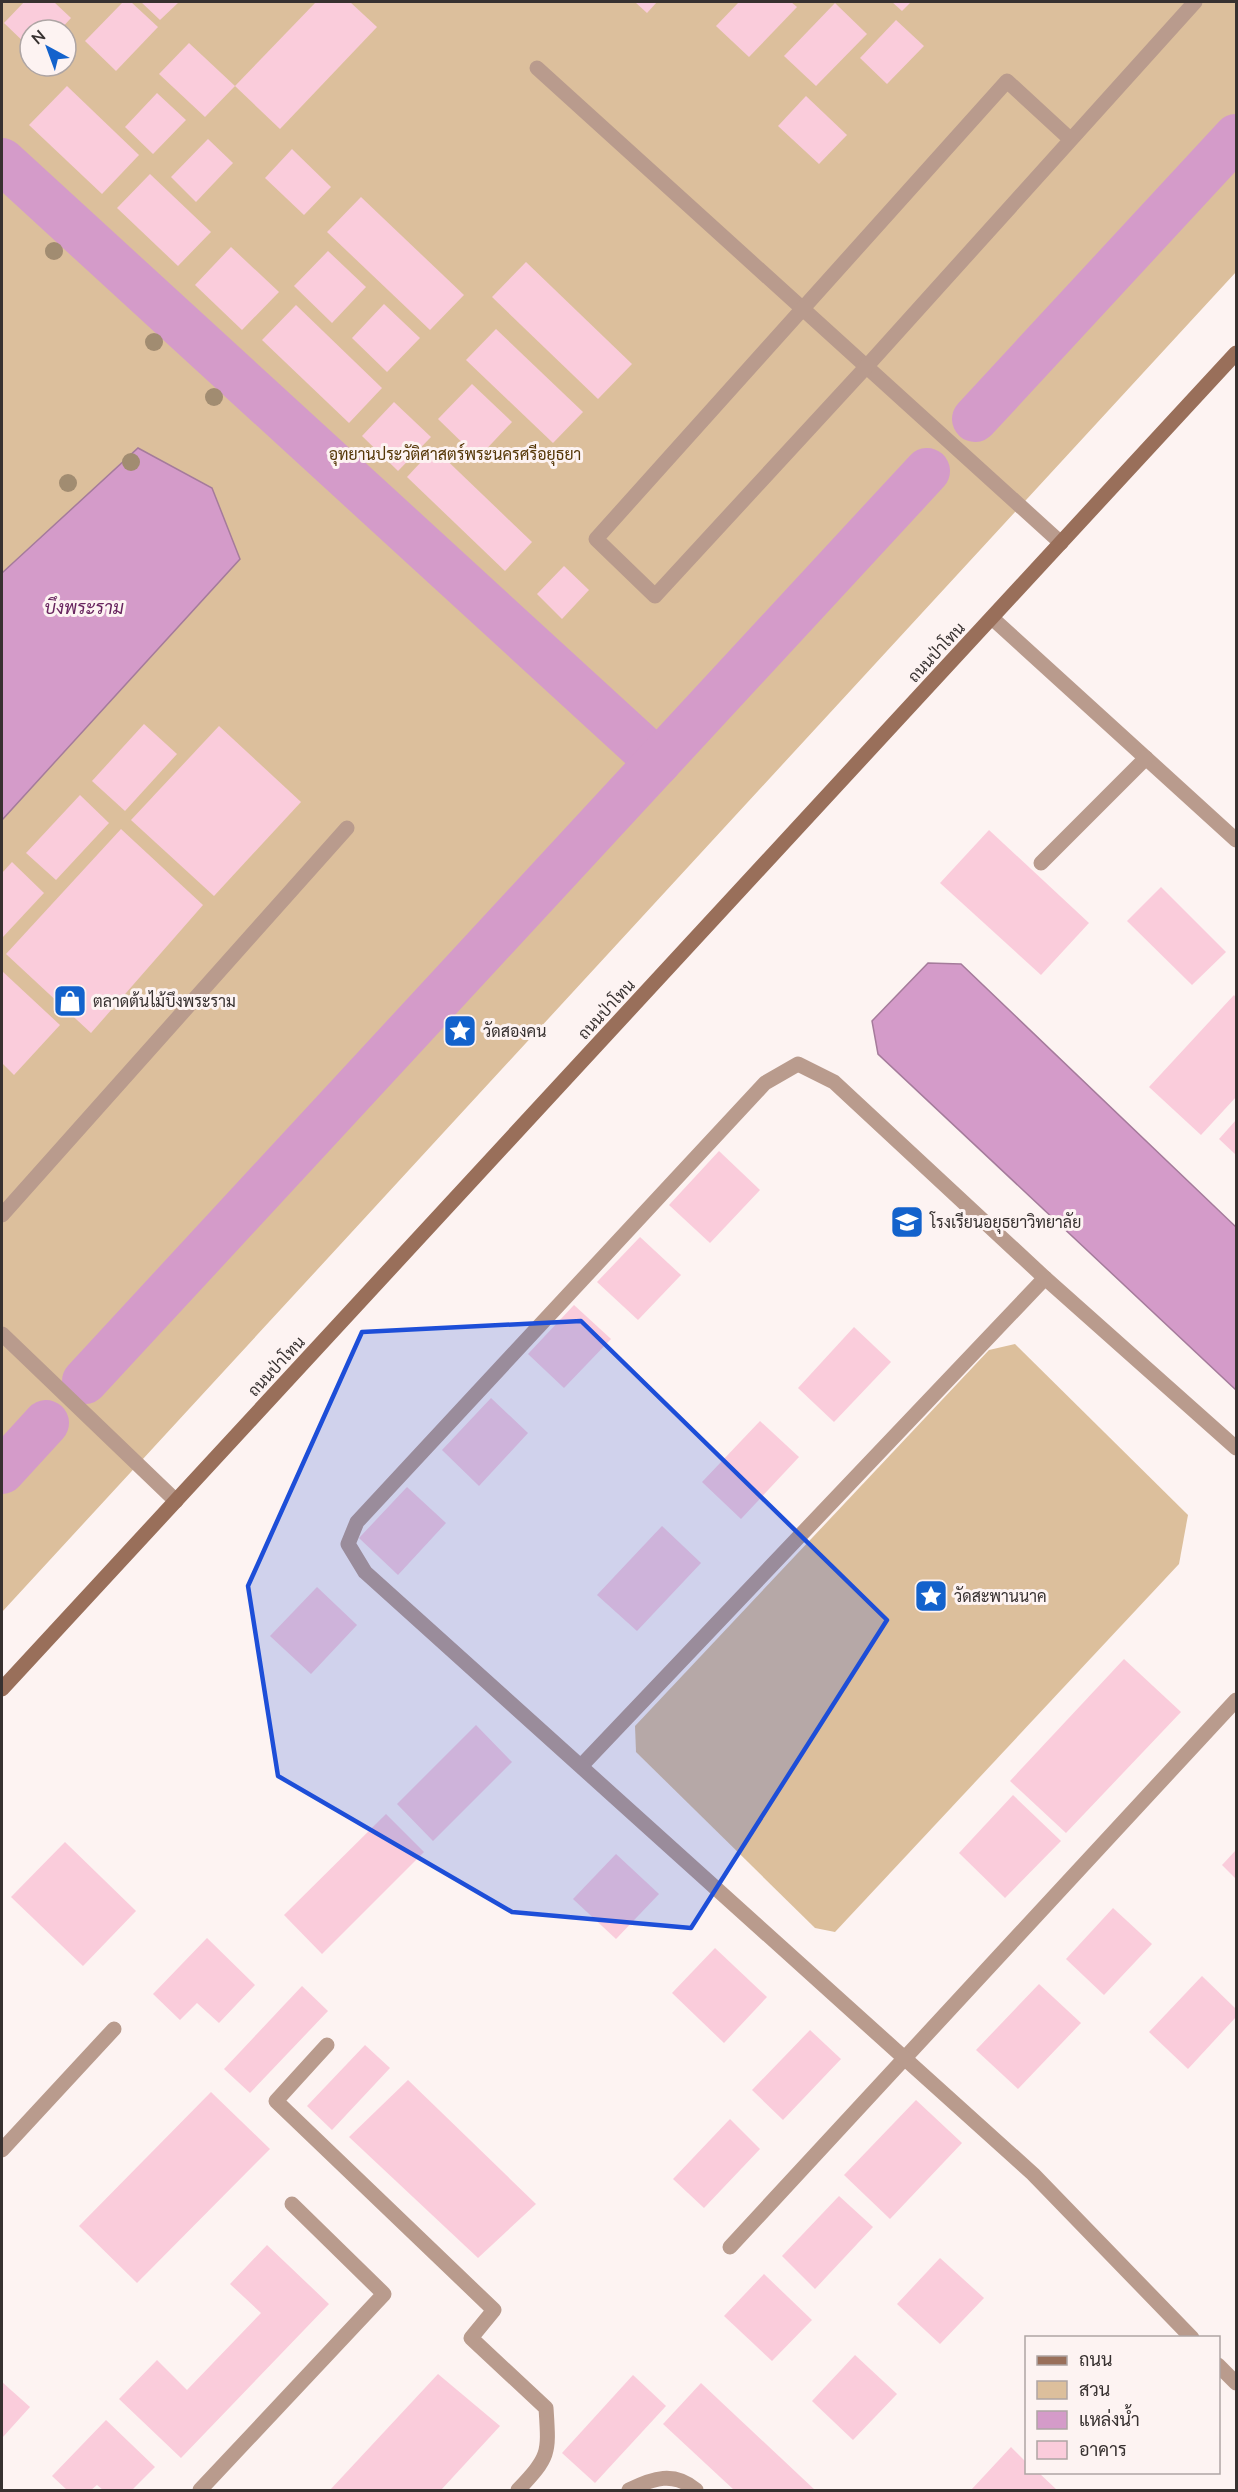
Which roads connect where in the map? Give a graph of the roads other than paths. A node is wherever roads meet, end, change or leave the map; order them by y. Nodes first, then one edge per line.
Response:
1 (1195, 2) edge
2 (537, 68) dead end
3 (1070, 140) junction
4 (802, 307) junction
5 (1236, 353) edge
6 (867, 366) junction
7 (1061, 543) junction
8 (992, 618) junction
9 (1146, 758) junction
10 (347, 828) dead end
11 (1236, 840) edge
12 (1041, 863) dead end
13 (2, 1215) edge
14 (1046, 1278) junction
15 (2, 1334) edge
16 (1236, 1448) edge
17 (176, 1501) junction
18 (2, 1689) edge
19 (1236, 1700) edge
20 (582, 1766) junction
21 (114, 2029) dead end
22 (327, 2045) dead end
23 (907, 2058) junction
24 (2, 2150) edge
25 (292, 2204) dead end
26 (730, 2247) dead end
27 (1191, 2336) edge
28 (1220, 2367) edge
29 (1236, 2384) edge
30 (200, 2490) edge
31 (518, 2490) edge
32 (629, 2490) edge
33 (696, 2490) edge

1 - 3 lane
2 - 4 lane
3 - 4 lane
3 - 6 lane
4 - 6 lane
4 - 6 lane
5 - 7 street, ถนนป่าโทน
6 - 7 lane
7 - 8 street, ถนนป่าโทน
8 - 9 lane
8 - 17 street, ถนนป่าโทน
9 - 11 lane
9 - 12 lane
10 - 13 lane
14 - 16 lane
14 - 20 lane
14 - 20 lane
15 - 17 lane
17 - 18 street, ถนนป่าโทน
19 - 23 lane
20 - 23 lane
21 - 24 lane
22 - 31 lane
23 - 26 lane
23 - 27 lane
25 - 30 lane
28 - 29 lane
32 - 33 lane

